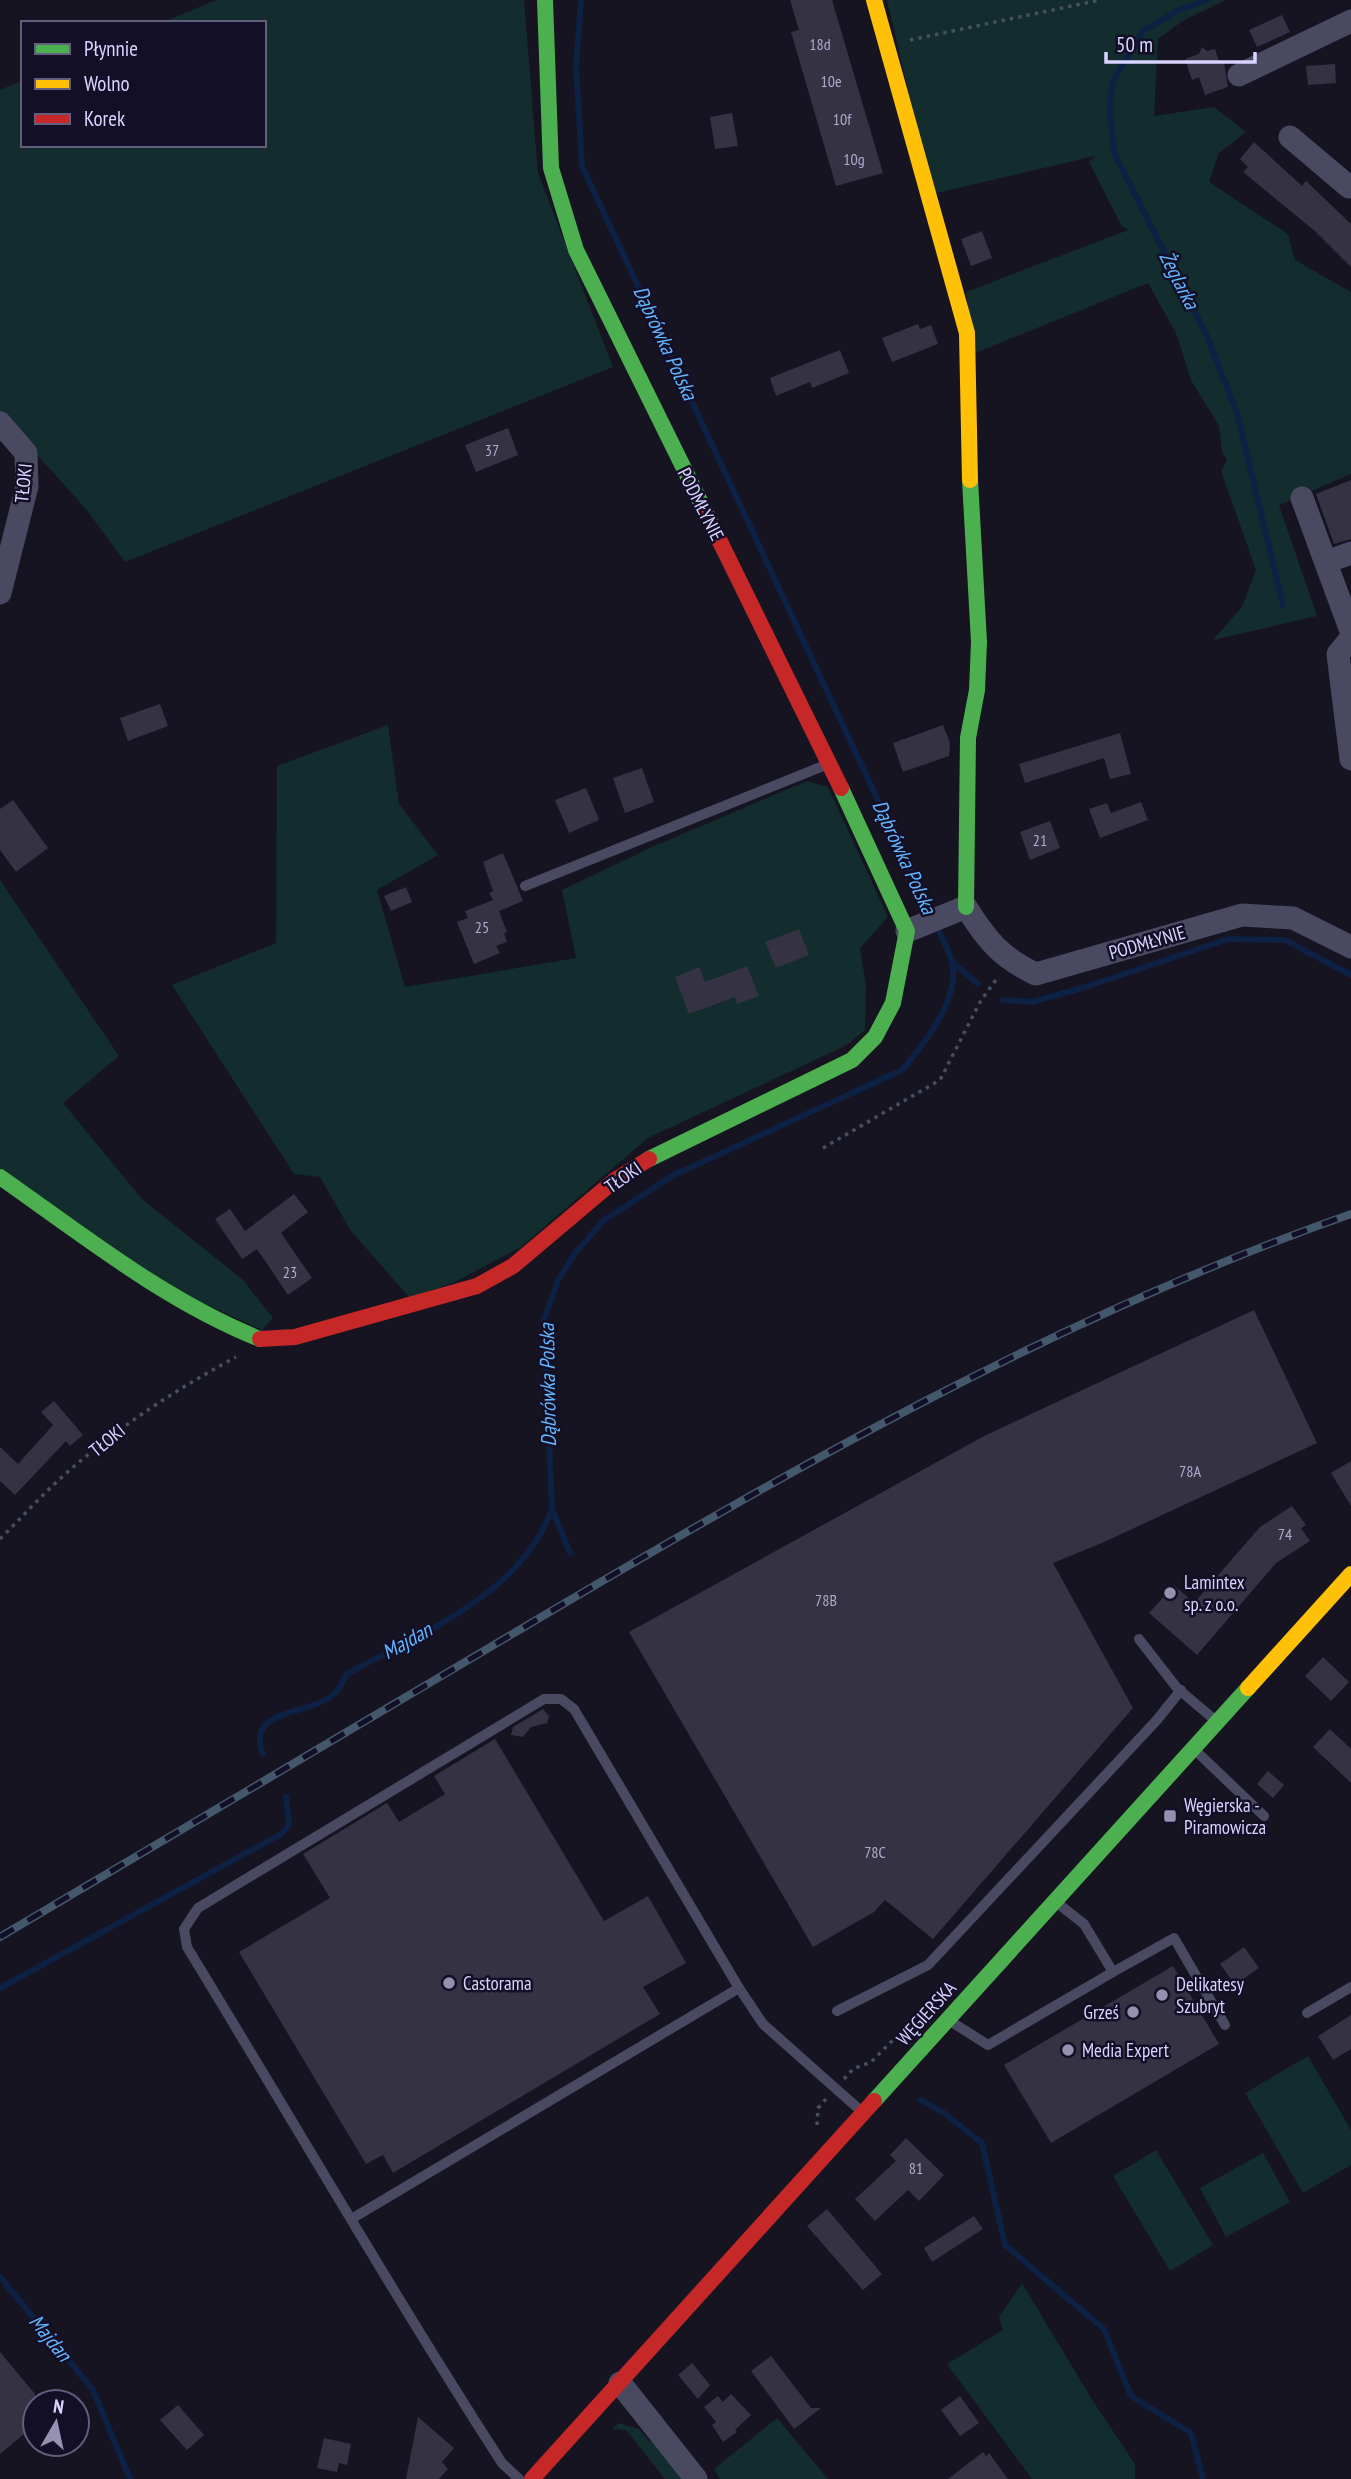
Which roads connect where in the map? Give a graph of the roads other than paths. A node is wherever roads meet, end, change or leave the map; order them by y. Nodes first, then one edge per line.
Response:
1 (545, 0) edge
2 (874, 0) edge
3 (1351, 21) edge
4 (1239, 75) dead end
5 (1290, 137) dead end
6 (1350, 187) edge
7 (0, 423) edge
8 (1302, 498) dead end
9 (1351, 552) edge
10 (1326, 562) junction
11 (0, 593) edge
12 (1351, 631) edge
13 (1351, 638) edge
14 (1348, 709) edge
15 (1351, 759) edge
16 (830, 763) junction
17 (525, 886) dead end
18 (958, 909) junction
19 (913, 928) junction
20 (1351, 947) edge
21 (0, 1177) edge
22 (1351, 1574) edge
23 (1139, 1639) dead end
24 (1181, 1690) junction
25 (1218, 1723) junction
26 (1194, 1749) junction
27 (1264, 1816) dead end
28 (1055, 1902) junction
29 (1112, 1972) junction
30 (1351, 1987) edge
31 (739, 1988) junction
32 (837, 2011) dead end
33 (1307, 2013) dead end
34 (948, 2019) junction
35 (1225, 2025) dead end
36 (863, 2113) junction
37 (353, 2218) junction
38 (620, 2383) junction
39 (519, 2479) edge
40 (532, 2479) edge
41 (696, 2479) edge

1 - 16 street, PODMŁYNIE
2 - 18 street
3 - 4 street
5 - 6 street
7 - 11 street, TŁOKI
8 - 10 street
9 - 10 street
10 - 12 street
13 - 14 street
14 - 15 street
16 - 17 lane
16 - 19 street, PODMŁYNIE
18 - 19 street
18 - 20 street, PODMŁYNIE
19 - 21 street, TŁOKI
22 - 25 street, WĘGIERSKA
23 - 24 lane
24 - 25 lane
24 - 32 lane
25 - 26 street, WĘGIERSKA
26 - 27 lane
26 - 28 street, WĘGIERSKA
28 - 29 lane
28 - 34 street, WĘGIERSKA
29 - 34 lane
29 - 35 lane
30 - 33 lane
31 - 36 lane
31 - 37 lane
31 - 37 lane
34 - 36 street, WĘGIERSKA
36 - 38 street, WĘGIERSKA
37 - 39 lane
38 - 40 street, WĘGIERSKA
38 - 41 street

